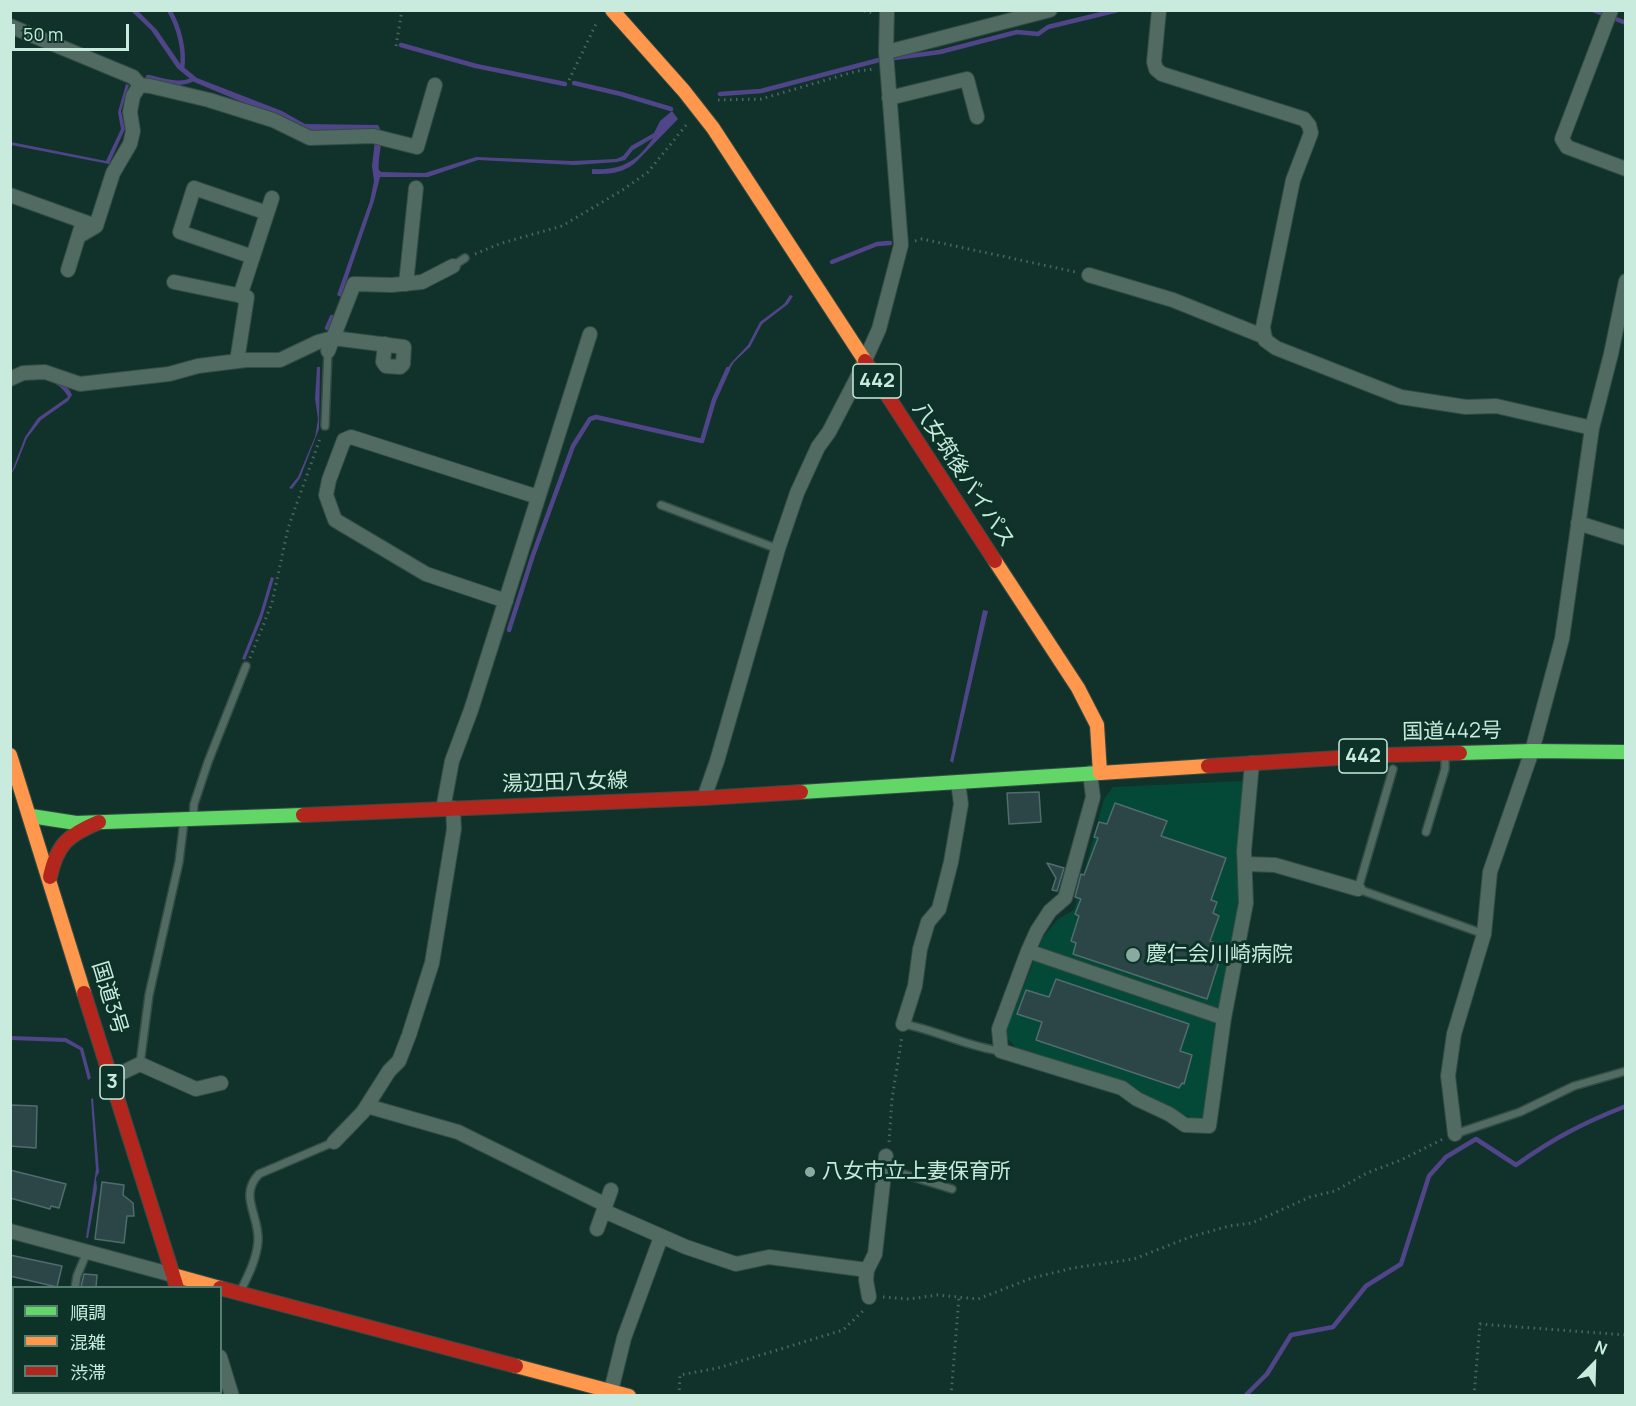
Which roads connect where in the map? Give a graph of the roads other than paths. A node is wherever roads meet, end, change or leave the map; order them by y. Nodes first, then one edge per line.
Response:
1 (612, 10) edge
2 (887, 10) edge
3 (1050, 10) edge
4 (1159, 10) edge
5 (1611, 10) edge
6 (10, 26) edge
7 (887, 58) junction
8 (140, 85) junction
9 (435, 86) dead end
10 (889, 98) junction
11 (977, 117) dead end
12 (1626, 169) edge
13 (416, 188) dead end
14 (10, 195) edge
15 (272, 198) dead end
16 (267, 213) junction
17 (90, 223) junction
18 (253, 257) junction
19 (465, 258) road end
20 (453, 266) joint
21 (68, 270) dead end
22 (1089, 275) road end
23 (1626, 281) edge
24 (174, 282) dead end
25 (406, 284) junction
26 (240, 296) junction
27 (590, 334) dead end
28 (1265, 337) junction
29 (385, 344) dead end
30 (330, 345) junction
31 (237, 362) junction
32 (865, 363) junction
33 (10, 379) edge
34 (325, 426) road end
35 (1592, 428) junction
36 (538, 497) junction
37 (661, 505) dead end
38 (1578, 523) junction
39 (1626, 538) edge
40 (777, 549) junction
41 (506, 601) junction
42 (246, 666) road end
43 (1532, 752) junction
44 (1626, 752) edge
45 (1445, 753) junction
46 (10, 755) edge
47 (1252, 763) junction
48 (1393, 769) dead end
49 (1095, 773) junction
50 (958, 782) junction
51 (704, 798) junction
52 (448, 809) junction
53 (31, 816) junction
54 (189, 819) junction
55 (99, 822) junction
56 (1426, 832) dead end
57 (1246, 864) junction
58 (50, 877) junction
59 (1358, 889) junction
60 (1484, 934) junction
61 (1028, 951) junction
62 (1224, 1018) junction
63 (903, 1024) joint
64 (1001, 1051) junction
65 (140, 1064) junction
66 (1626, 1071) edge
67 (111, 1078) junction
68 (220, 1083) dead end
69 (367, 1106) junction
70 (1455, 1134) joint
71 (334, 1142) joint
72 (885, 1162) joint
73 (952, 1189) dead end
74 (611, 1190) dead end
75 (605, 1208) junction
76 (597, 1229) dead end
77 (10, 1231) edge
78 (661, 1237) junction
79 (87, 1252) junction
80 (867, 1270) junction
81 (175, 1281) edge
82 (199, 1285) edge
83 (75, 1286) edge
84 (222, 1288) edge
85 (240, 1293) junction
86 (869, 1297) road end
87 (222, 1363) edge
88 (611, 1391) junction
89 (232, 1395) edge
90 (629, 1395) edge

1 - 32 main road, 八女筑後バイパス / 442
2 - 7 street
3 - 7 street
4 - 28 street
5 - 12 street
6 - 8 street
7 - 10 street
8 - 9 street
8 - 17 street
10 - 11 street
10 - 32 street
13 - 25 street
14 - 17 street
15 - 16 street
16 - 18 street
16 - 18 street
17 - 21 street
18 - 26 street
19 - 20 lane
20 - 25 street
22 - 28 street
23 - 35 street
24 - 26 street
25 - 30 street
26 - 31 street
27 - 36 street
28 - 35 street
29 - 30 street
30 - 31 street
30 - 34 lane
31 - 33 street
32 - 40 street
32 - 49 main road, 八女筑後バイパス / 442
35 - 38 street
36 - 41 street
36 - 41 street
37 - 40 lane
38 - 39 street
38 - 43 street
40 - 51 street
41 - 52 street
42 - 54 lane
43 - 44 main road, 国道442号 / 442
43 - 45 main road, 国道442号 / 442
43 - 60 street
45 - 47 main road, 国道442号 / 442
45 - 56 lane
46 - 53 main road, 国道3号 / 3
47 - 49 main road, 国道442号 / 442
47 - 57 street
48 - 59 lane
49 - 50 main road, 湯辺田八女線
49 - 61 street
50 - 51 main road, 湯辺田八女線
50 - 63 street
51 - 52 main road, 湯辺田八女線
52 - 54 main road, 湯辺田八女線
52 - 69 street
53 - 55 main road, 湯辺田八女線
53 - 58 main road, 国道3号 / 3
54 - 55 main road, 湯辺田八女線
54 - 65 lane
55 - 58 main road
57 - 59 street
57 - 62 street
58 - 67 main road, 国道3号 / 3
59 - 60 lane
60 - 70 street
61 - 62 street
61 - 64 street
62 - 64 street
63 - 64 lane
65 - 67 street
65 - 68 street
66 - 70 lane
67 - 81 main road, 国道3号 / 3
69 - 71 street
69 - 75 street
71 - 85 lane
72 - 73 lane
72 - 80 street
74 - 75 street
75 - 76 street
75 - 78 street
77 - 79 street
78 - 80 street
78 - 88 street
79 - 81 street
79 - 83 lane
80 - 86 street
81 - 82 main road
84 - 85 main road
85 - 88 main road
87 - 89 street
88 - 90 main road

